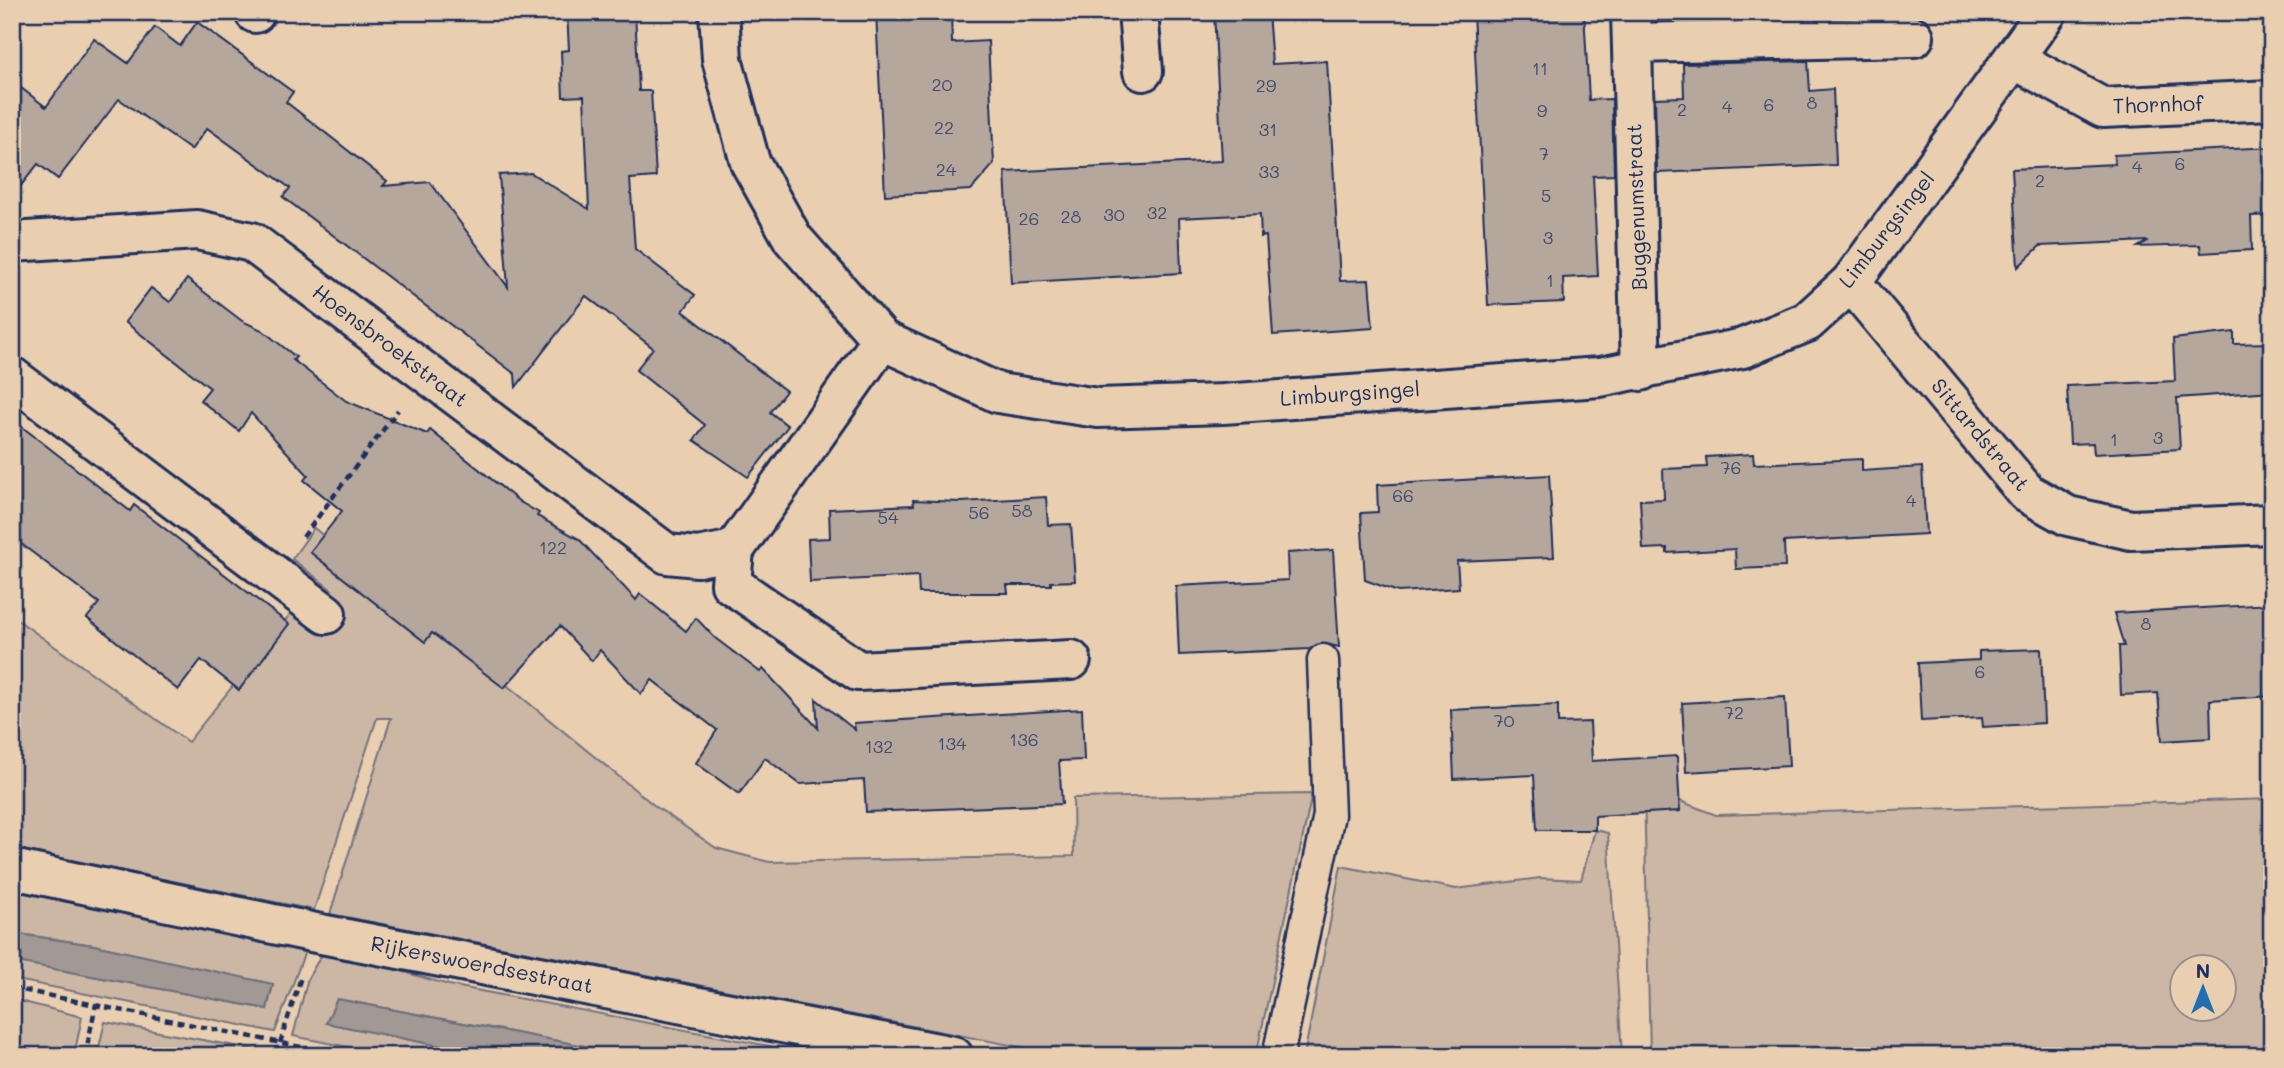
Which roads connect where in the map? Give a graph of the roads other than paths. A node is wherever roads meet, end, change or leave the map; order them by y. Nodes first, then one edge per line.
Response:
1 (719, 12) edge
2 (1138, 12) edge
3 (2047, 12) edge
4 (1631, 28) edge
5 (1914, 37) dead end
6 (2014, 59) junction
7 (1143, 71) dead end
8 (2272, 100) edge
9 (12, 242) edge
10 (1851, 282) junction
11 (882, 340) junction
12 (1641, 371) junction
13 (12, 377) edge
14 (2272, 524) edge
15 (734, 550) junction
16 (326, 614) dead end
17 (1071, 660) dead end
18 (1323, 660) dead end
19 (12, 869) edge
20 (953, 1056) edge
21 (1278, 1056) edge

1 - 11 street, Limburgsingel
2 - 7 street
3 - 6 street, Limburgsingel
4 - 5 street, Buggenumstraat
4 - 12 street, Buggenumstraat
6 - 8 street, Thornhof
6 - 10 street, Limburgsingel
9 - 15 street, Hoensbroekstraat
10 - 12 street, Limburgsingel
10 - 14 street, Sittardstraat
11 - 12 street, Limburgsingel
11 - 15 street
13 - 16 street
15 - 17 street
18 - 21 lane
19 - 20 street, Rijkerswoerdsestraat

